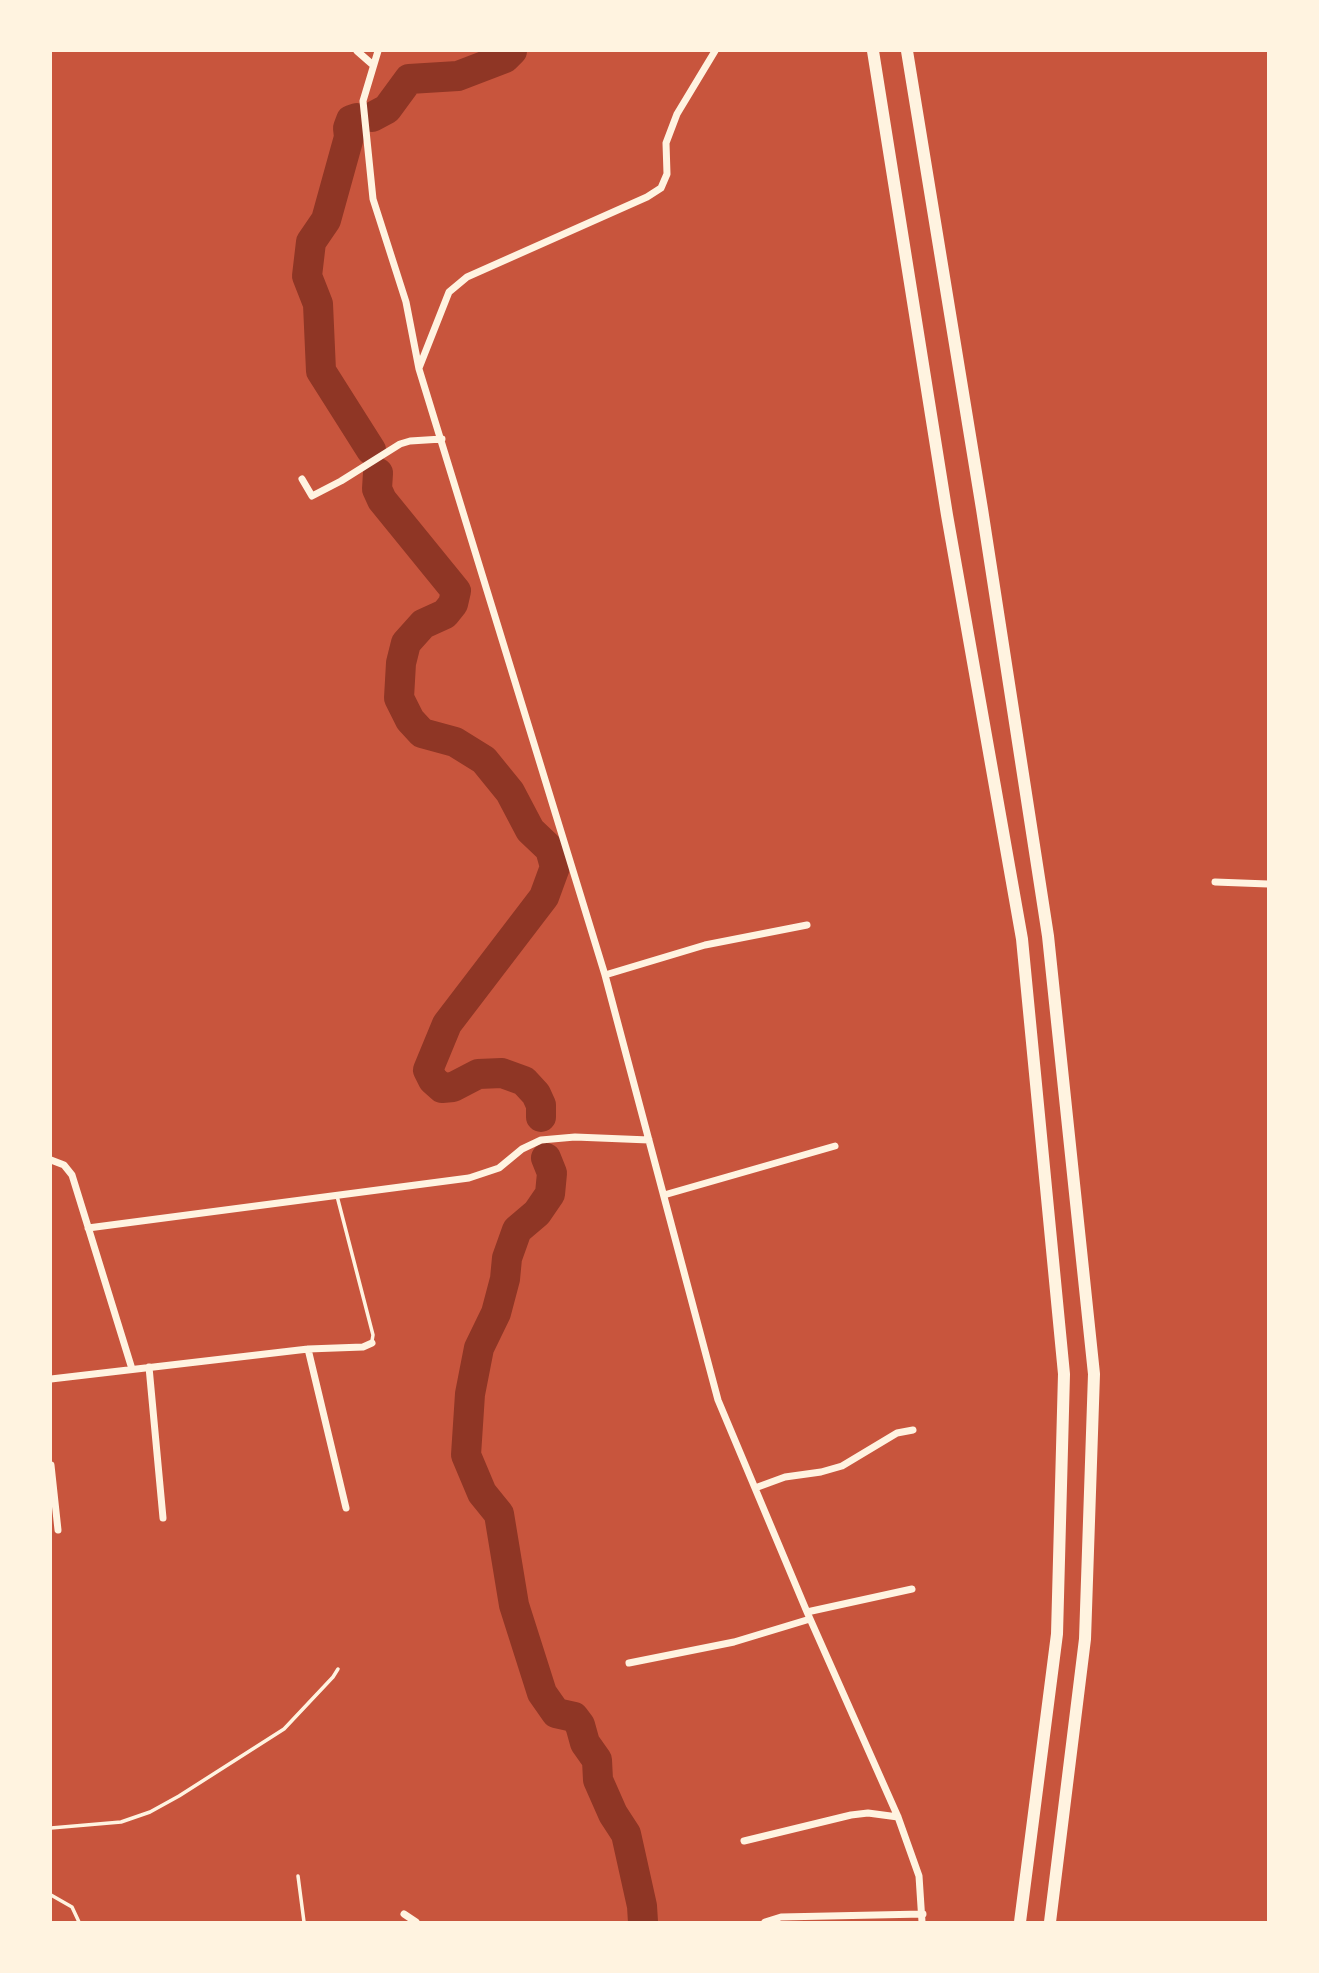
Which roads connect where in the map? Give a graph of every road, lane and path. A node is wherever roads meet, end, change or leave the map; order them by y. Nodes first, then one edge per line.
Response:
1 (357, 51) edge
2 (378, 51) edge
3 (715, 51) edge
4 (873, 51) edge
5 (907, 51) edge
6 (373, 65) junction
7 (419, 369) junction
8 (442, 439) junction
9 (302, 479) dead end
10 (1215, 882) dead end
11 (1268, 884) edge
12 (807, 925) dead end
13 (605, 975) junction
14 (649, 1140) junction
15 (835, 1146) dead end
16 (51, 1160) edge
17 (337, 1195) junction
18 (664, 1195) junction
19 (88, 1228) junction
20 (372, 1343) joint
21 (308, 1349) junction
22 (149, 1367) junction
23 (132, 1369) junction
24 (51, 1379) edge
25 (913, 1430) dead end
26 (51, 1465) edge
27 (755, 1488) junction
28 (345, 1508) dead end
29 (163, 1518) dead end
30 (58, 1530) dead end
31 (912, 1589) dead end
32 (809, 1615) junction
33 (629, 1663) dead end
34 (338, 1669) dead end
35 (898, 1816) junction
36 (51, 1828) edge
37 (744, 1841) dead end
38 (298, 1876) dead end
39 (51, 1895) edge
40 (404, 1914) dead end
41 (922, 1918) edge
42 (79, 1922) edge
43 (304, 1922) edge
44 (416, 1922) edge
45 (765, 1922) edge
46 (1020, 1922) edge
47 (1050, 1922) edge

1 - 6 street
2 - 6 street
3 - 7 street
4 - 46 highway
5 - 47 highway
6 - 7 street
7 - 8 street
8 - 9 street
8 - 13 street
10 - 11 street
12 - 13 street
13 - 14 street
14 - 17 street
14 - 18 street
15 - 18 street
16 - 19 street
17 - 19 street
17 - 20 lane
18 - 27 street
19 - 23 street
20 - 21 street
21 - 22 street
21 - 28 street
22 - 23 street
22 - 29 street
23 - 24 street
25 - 27 street
26 - 30 street
27 - 32 street
31 - 32 street
32 - 33 street
32 - 35 street
34 - 36 lane
35 - 37 street
35 - 41 street
38 - 43 lane
39 - 42 lane
40 - 44 street
41 - 45 street

